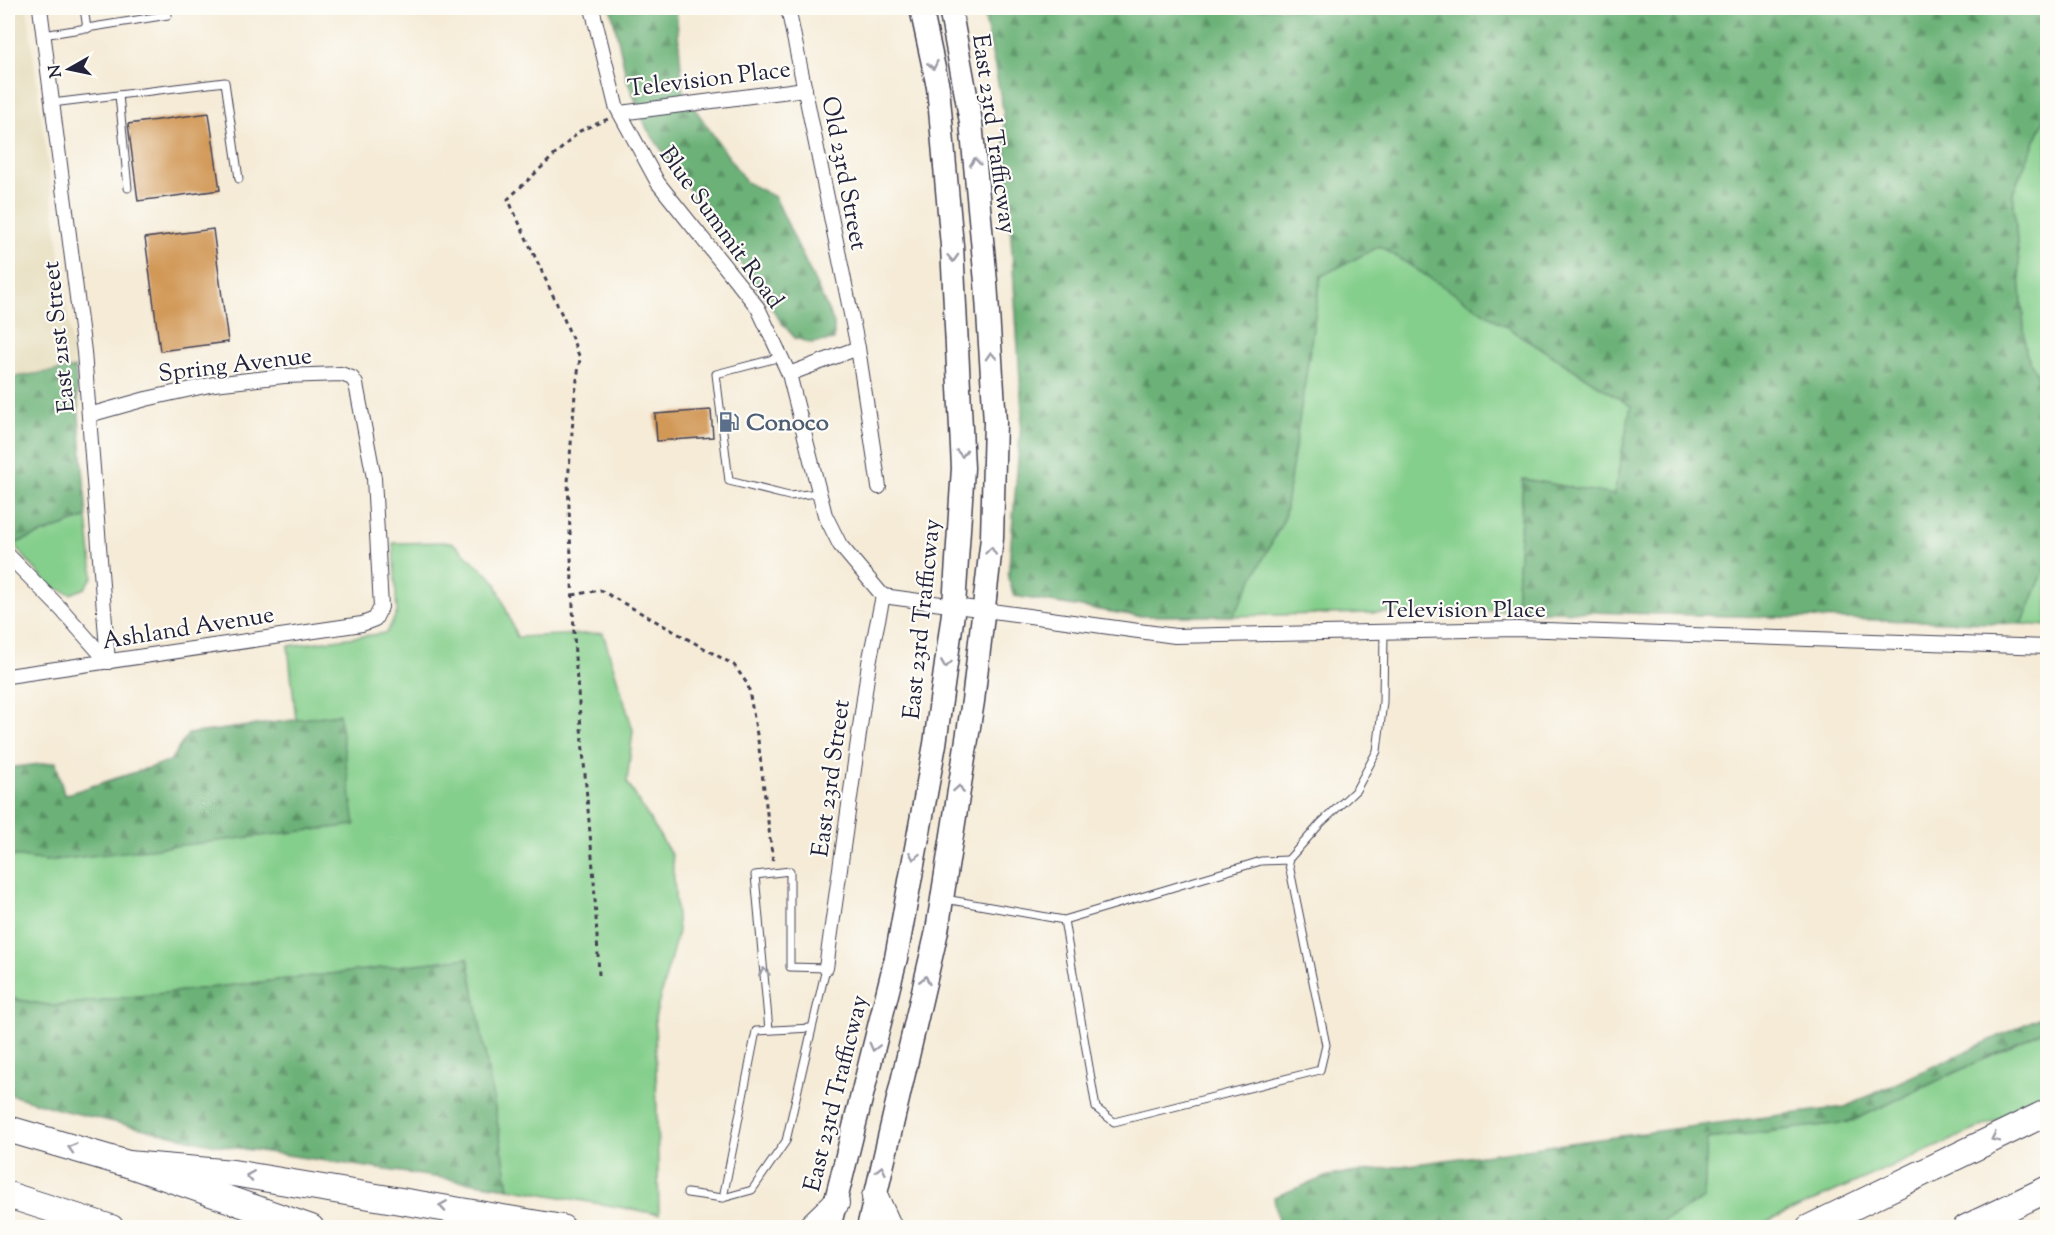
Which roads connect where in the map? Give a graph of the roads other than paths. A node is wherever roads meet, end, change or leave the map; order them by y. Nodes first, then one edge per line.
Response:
1 (40, 8) edge
2 (84, 8) edge
3 (167, 8) edge
4 (592, 8) edge
5 (788, 8) edge
6 (921, 8) edge
7 (950, 8) edge
8 (87, 29) junction
9 (43, 35) junction
10 (806, 89) junction
11 (119, 95) junction
12 (52, 103) junction
13 (620, 113) junction
14 (239, 179) dead end
15 (128, 188) dead end
16 (858, 348) junction
17 (781, 357) junction
18 (789, 374) junction
19 (89, 415) junction
20 (879, 487) dead end
21 (819, 493) junction
22 (8, 555) edge
23 (883, 596) junction
24 (954, 606) junction
25 (985, 609) junction
26 (375, 619) joint
27 (1384, 632) junction
28 (2048, 647) edge
29 (108, 662) junction
30 (8, 676) edge
31 (1288, 860) junction
32 (942, 898) junction
33 (1064, 920) junction
34 (826, 968) junction
35 (811, 1028) junction
36 (769, 1030) junction
37 (2048, 1112) edge
38 (8, 1129) edge
39 (128, 1164) junction
40 (2048, 1189) edge
41 (687, 1193) dead end
42 (8, 1195) edge
43 (875, 1197) junction
44 (723, 1198) junction
45 (836, 1203) junction
46 (111, 1227) edge
47 (311, 1227) edge
48 (562, 1227) edge
49 (810, 1227) edge
50 (829, 1227) edge
51 (868, 1227) edge
52 (889, 1227) edge
53 (1809, 1227) edge
54 (1966, 1227) edge

1 - 9 street, East 21st Street
2 - 8 lane
3 - 8 lane
4 - 13 street, Television Place
5 - 10 street, Old 23rd Street
6 -> 24 main road, East 23rd Trafficway
25 -> 7 main road, East 23rd Trafficway
8 - 9 lane
9 - 12 street, East 21st Street
10 - 13 street, Television Place
10 - 16 street, Old 23rd Street
11 - 12 lane
11 - 14 lane
11 - 15 lane
12 - 19 street, East 21st Street
13 - 17 street, Blue Summit Road
16 - 18 street
16 - 20 street
17 - 18 street, Blue Summit Road
17 - 21 lane
18 - 21 street, Blue Summit Road
19 - 26 street, Spring Avenue
19 - 29 street, East 21st Street
21 - 23 street, Blue Summit Road
22 - 29 street
23 - 24 street, Television Place
23 - 34 street, East 23rd Street
24 - 25 street, Television Place
24 -> 45 main road, East 23rd Trafficway
25 - 27 street, Television Place
32 -> 25 main road, East 23rd Trafficway
26 - 29 street, Ashland Avenue
27 - 28 street, Television Place
27 - 31 lane
29 - 30 street, Ashland Avenue
31 - 33 lane
31 - 33 lane
32 - 33 lane
43 -> 32 main road, East 23rd Trafficway
34 - 35 lane
36 -> 34 lane
35 - 36 lane
35 - 44 lane
36 - 44 lane
37 -> 53 highway
39 -> 38 highway
39 - 47 highway
48 -> 39 highway
40 - 54 highway
41 - 44 lane
42 - 46 highway
43 - 51 main road, East 23rd Trafficway
43 - 52 highway
45 - 49 highway
45 - 50 main road, East 23rd Trafficway

